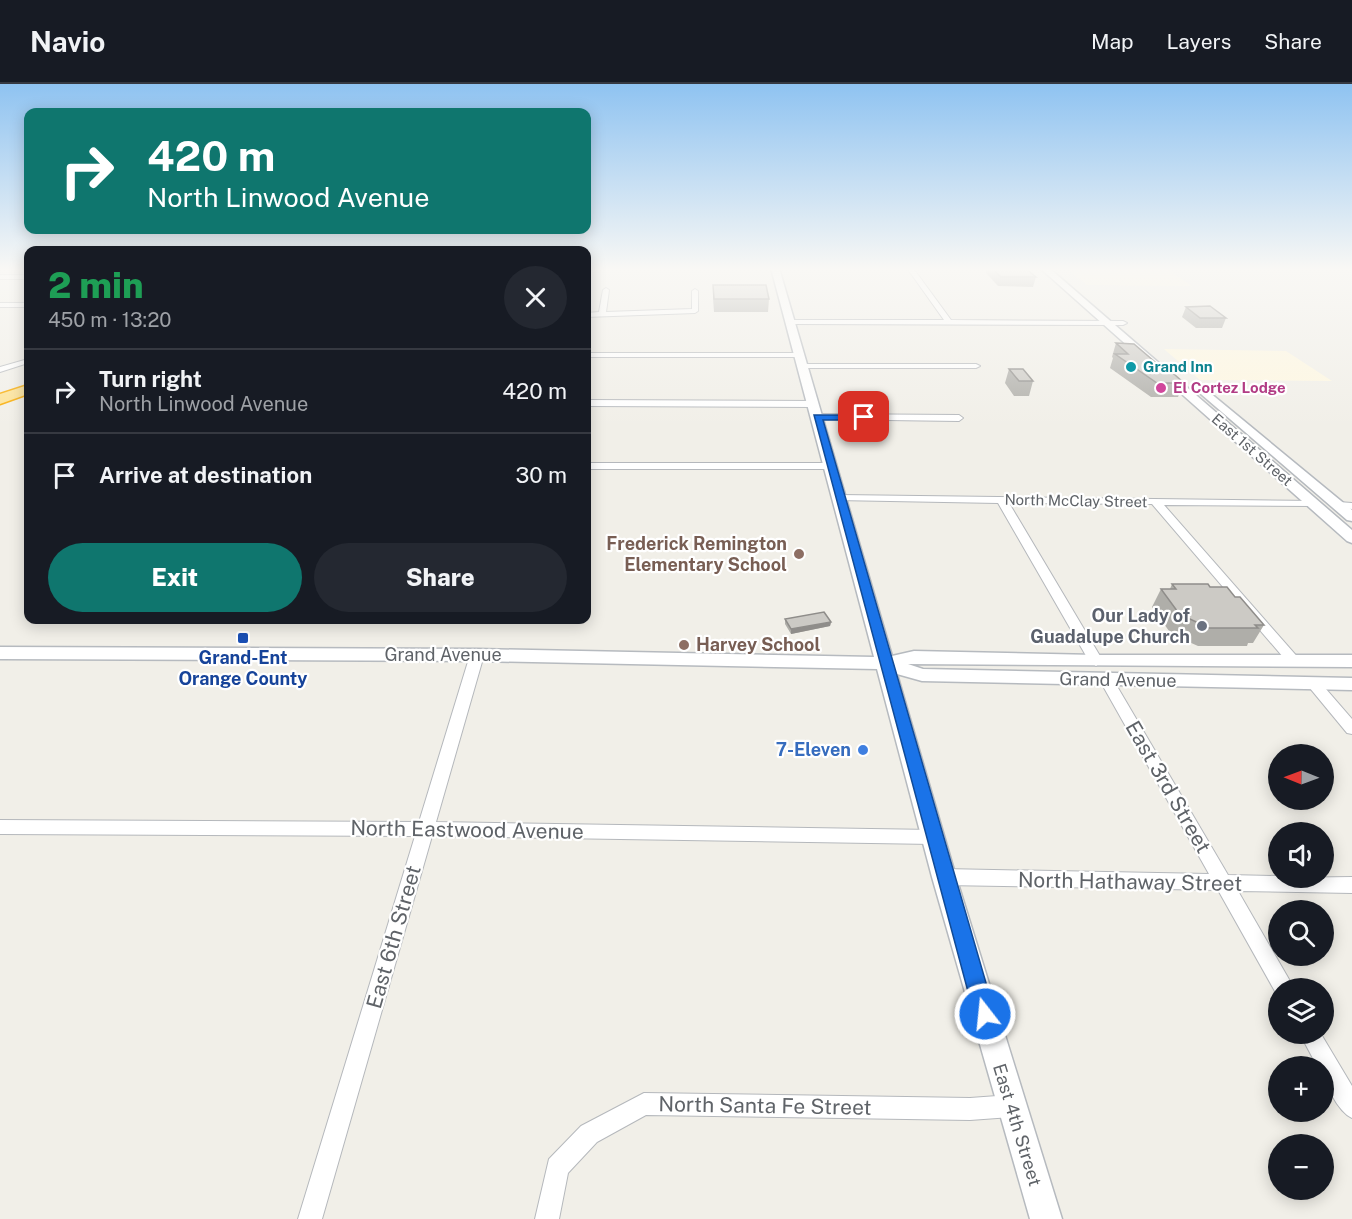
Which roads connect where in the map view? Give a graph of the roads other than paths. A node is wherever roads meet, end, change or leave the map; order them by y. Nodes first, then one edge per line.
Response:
1 (1105, 321) edge
2 (1121, 321) edge
3 (790, 322) joint
4 (949, 323) joint
5 (1107, 323) junction
6 (1123, 323) junction
7 (591, 355) edge
8 (801, 360) junction
9 (0, 361) edge
10 (24, 363) edge
11 (13, 366) junction
12 (976, 366) dead end
13 (0, 370) edge
14 (24, 377) edge
15 (24, 378) edge
16 (0, 381) edge
17 (24, 382) edge
18 (0, 387) edge
19 (24, 392) edge
20 (0, 400) edge
21 (591, 403) edge
22 (814, 404) junction
23 (24, 406) edge
24 (0, 415) edge
25 (817, 417) junction
26 (959, 418) dead end
27 (1259, 457) junction
28 (591, 465) edge
29 (830, 466) junction
30 (840, 498) junction
31 (1002, 500) junction
32 (1156, 502) junction
33 (1313, 504) junction
34 (1345, 505) edge
35 (1352, 517) edge
36 (1352, 538) edge
37 (0, 653) edge
38 (477, 654) junction
39 (1096, 661) junction
40 (1294, 661) junction
41 (1352, 661) edge
42 (885, 663) junction
43 (1106, 679) junction
44 (1314, 684) junction
45 (1352, 684) edge
46 (1352, 729) edge
47 (0, 827) edge
48 (425, 829) junction
49 (933, 837) junction
50 (945, 877) junction
51 (1224, 884) junction
52 (1352, 885) edge
53 (1278, 978) edge
54 (1316, 1044) edge
55 (1011, 1106) junction
56 (1352, 1107) edge
57 (310, 1219) edge
58 (547, 1219) edge
59 (1046, 1219) edge

1 - 5 main road, East 1st Street
2 - 6 main road, East 1st Street
3 - 4 street
3 - 8 main road, East 4th Street
4 - 5 street
5 - 6 street
5 - 27 main road, East 1st Street
6 - 34 main road, East 1st Street
7 - 8 street
8 - 12 street
8 - 22 main road, East 4th Street
9 - 11 street
10 - 11 street
11 - 13 street
14 - 16 highway
15 - 18 highway
17 - 18 highway
19 - 20 highway
21 - 22 street
22 - 25 main road, East 4th Street
23 - 24 highway
25 - 26 street
25 - 29 main road, East 4th Street
27 - 33 main road, East 1st Street
27 - 34 main road
28 - 29 street
29 - 30 main road, East 4th Street
30 - 31 street, North McClay Street
30 - 42 main road, East 4th Street
31 - 32 street, North McClay Street
31 - 39 street
32 - 33 street, North McClay Street
32 - 40 street
33 - 36 main road, East 1st Street
34 - 35 main road, East 1st Street
37 - 38 main road, Grand Avenue
38 - 42 main road, Grand Avenue
38 - 48 street, East 6th Street
39 - 40 main road, Grand Avenue
39 - 42 main road, Grand Avenue
40 - 41 main road, Grand Avenue
42 - 43 main road, Grand Avenue
42 - 49 main road, East 4th Street
43 - 44 main road, Grand Avenue
43 - 51 street, East 3rd Street
44 - 45 main road, Grand Avenue
44 - 46 street
47 - 48 street, North Eastwood Avenue
48 - 49 street, North Eastwood Avenue
48 - 57 street, East 6th Street
49 - 50 main road, East 4th Street
50 - 51 street, North Hathaway Street
50 - 55 main road, East 4th Street
51 - 52 street, North Hathaway Street
51 - 53 street, East 3rd Street
54 - 56 street
55 - 58 street, North Santa Fe Street
55 - 59 main road, East 4th Street

